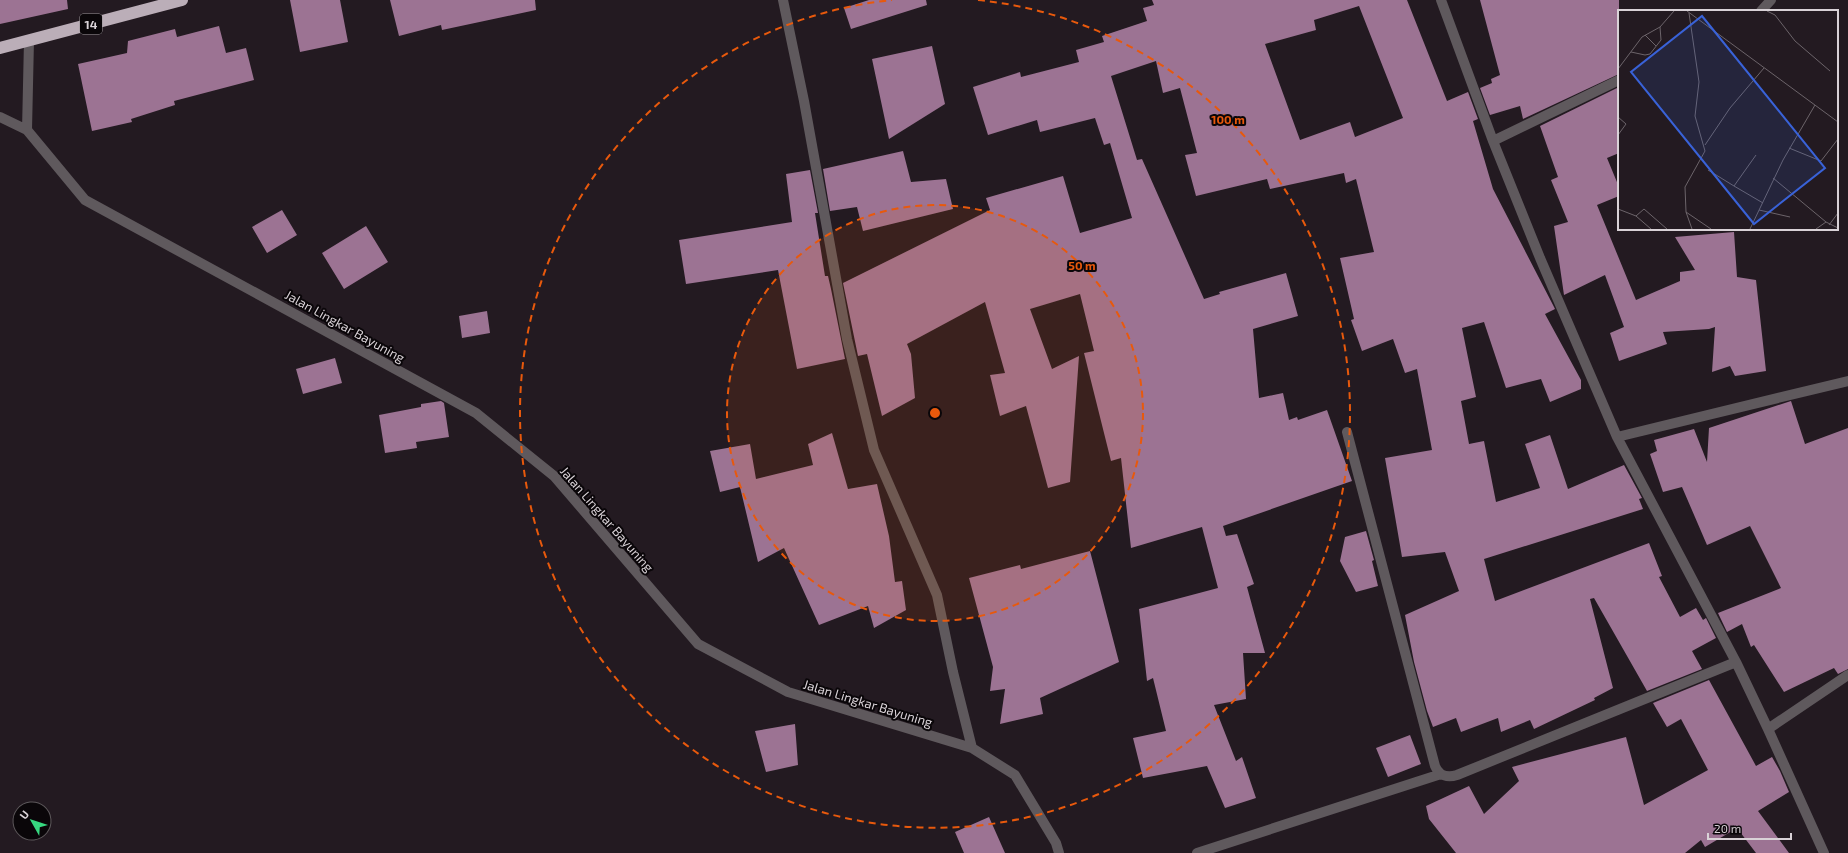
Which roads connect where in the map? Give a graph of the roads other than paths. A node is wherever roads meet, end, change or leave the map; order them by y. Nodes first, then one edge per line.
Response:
1 (182, 0) edge
2 (783, 0) edge
3 (1441, 0) edge
4 (1771, 0) edge
5 (1762, 10) edge
6 (29, 40) junction
7 (0, 48) edge
8 (1618, 80) edge
9 (0, 117) edge
10 (27, 130) junction
11 (1493, 141) junction
12 (1848, 381) edge
13 (1348, 432) dead end
14 (1617, 437) junction
15 (1736, 662) junction
16 (1848, 675) edge
17 (1768, 729) junction
18 (972, 748) junction
19 (1441, 774) junction
20 (1059, 853) edge
21 (1198, 853) edge
22 (1824, 853) edge

1 - 6 highway, 14
2 - 18 street
3 - 11 street
4 - 5 street
6 - 7 highway, 14
6 - 10 street
8 - 11 street
9 - 10 street, Jalan Lingkar Bayuning
10 - 18 street, Jalan Lingkar Bayuning
11 - 14 street
12 - 14 street
13 - 19 street
14 - 15 street
15 - 17 street
15 - 19 street
16 - 17 street
17 - 22 street
18 - 20 street, Jalan Lingkar Bayuning
19 - 21 street

